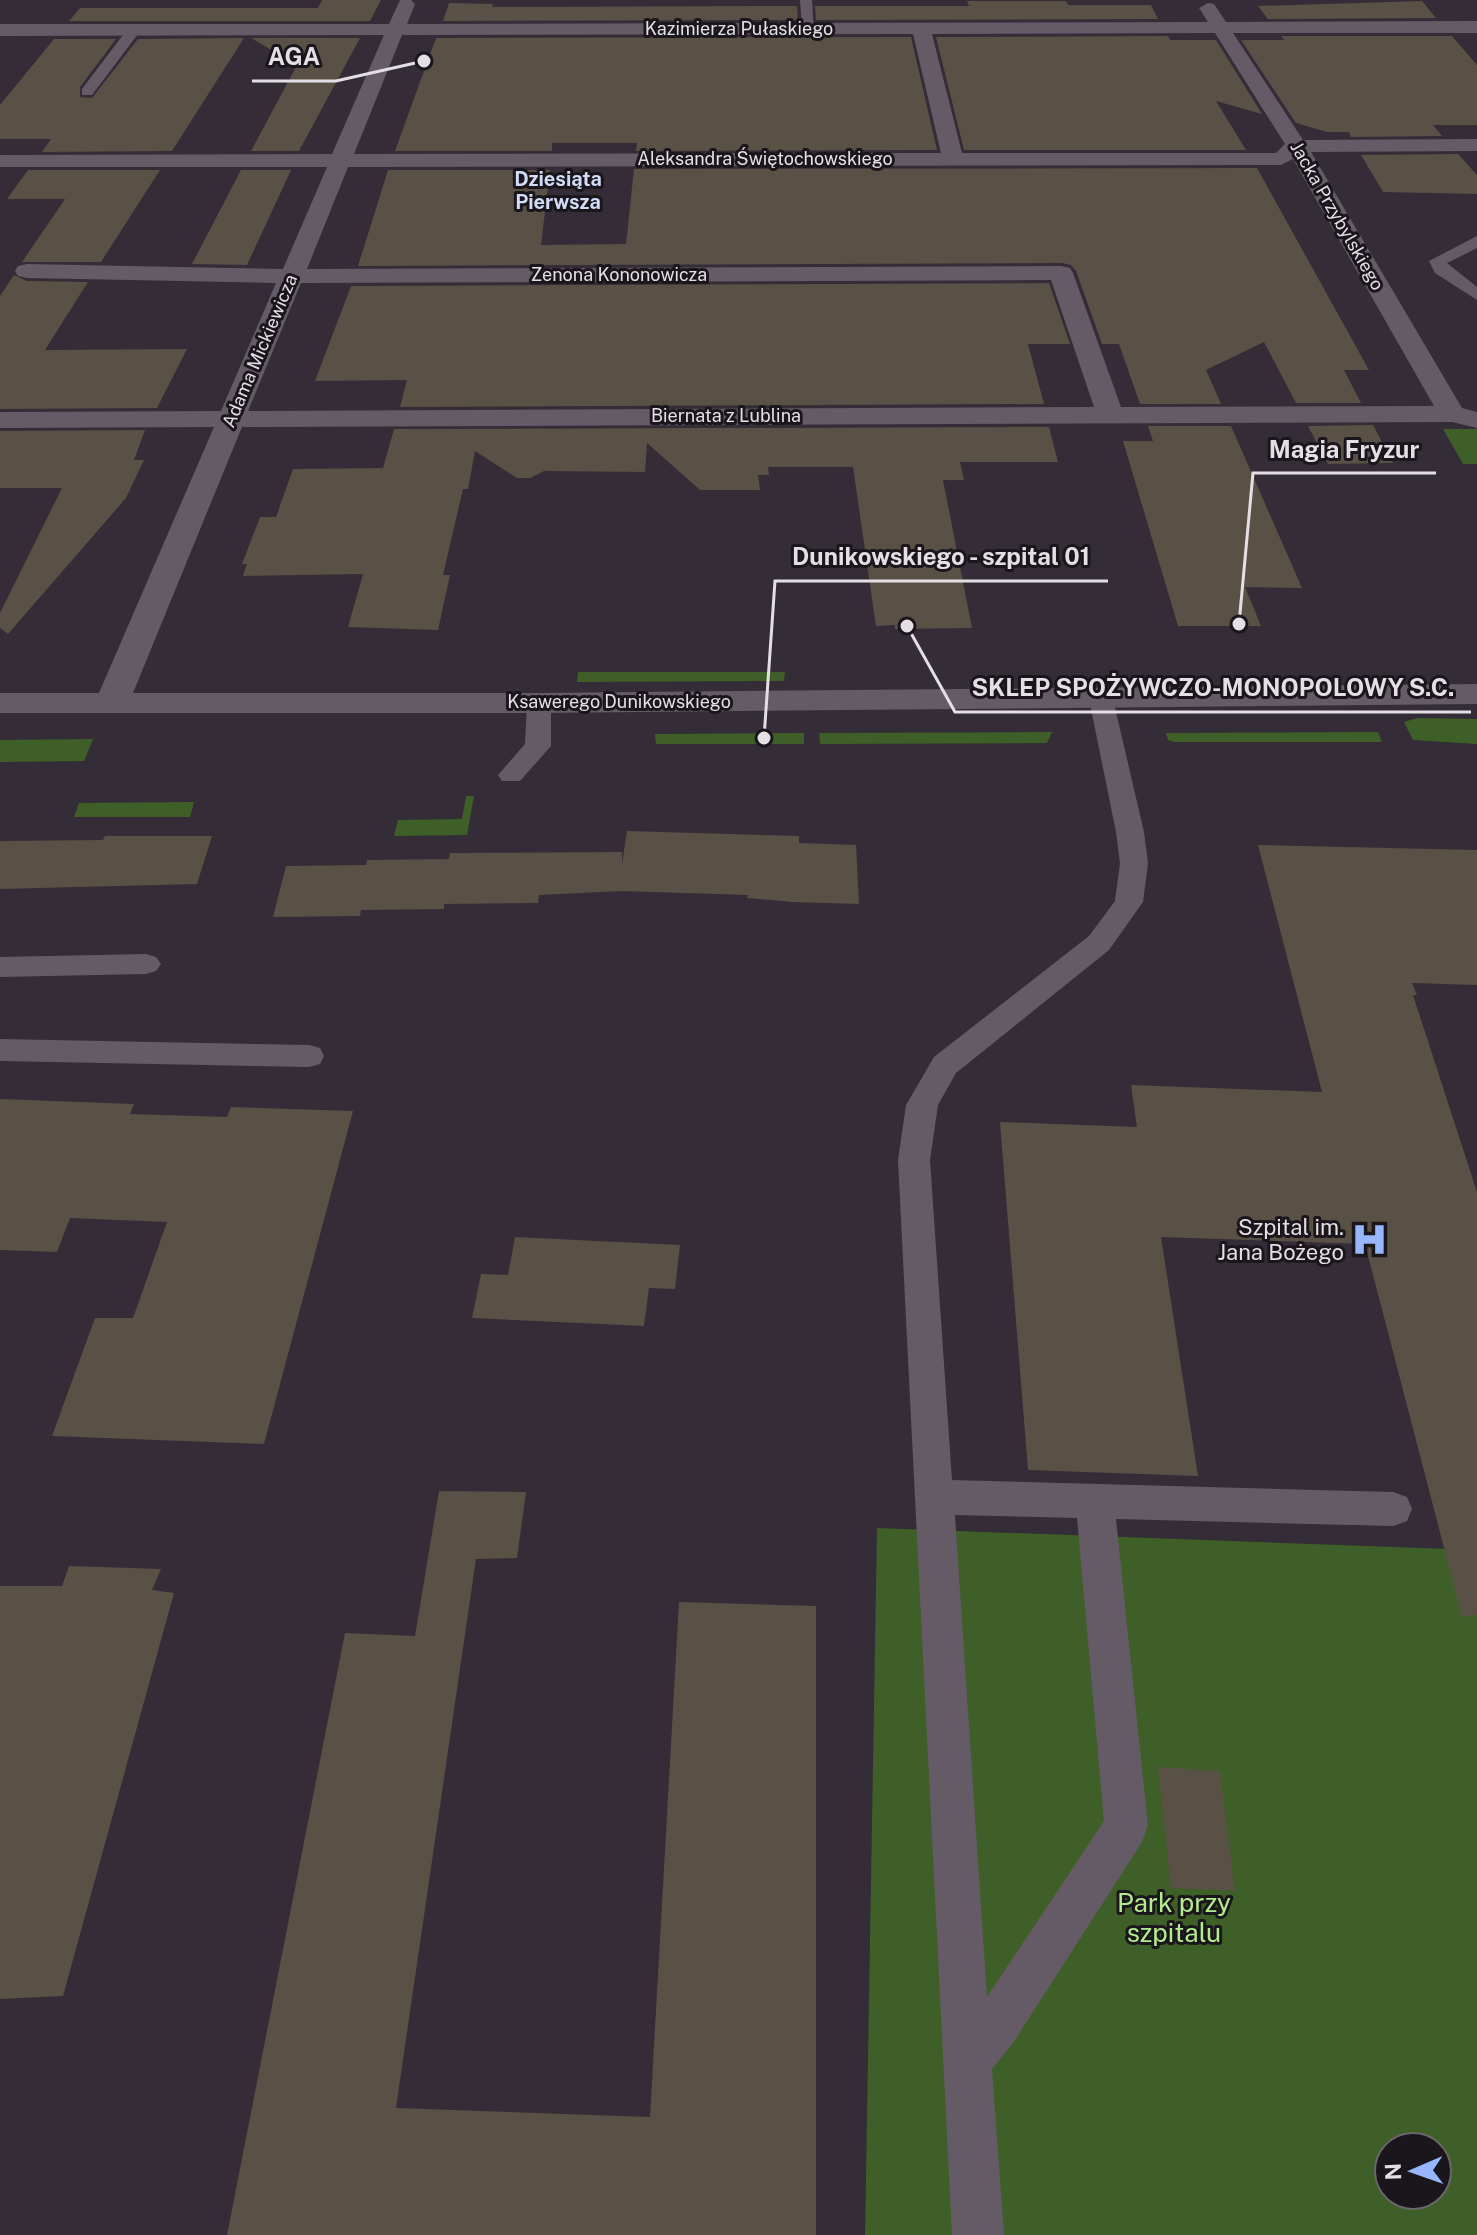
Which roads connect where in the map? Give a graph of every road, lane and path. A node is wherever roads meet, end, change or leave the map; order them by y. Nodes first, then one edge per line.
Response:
1 (408, 0) edge
2 (806, 0) edge
3 (1203, 0) edge
4 (1220, 27) junction
5 (1477, 27) edge
6 (921, 28) junction
7 (396, 29) junction
8 (809, 29) junction
9 (0, 30) edge
10 (134, 30) junction
11 (87, 92) dead end
12 (1477, 145) edge
13 (1296, 146) junction
14 (953, 159) junction
15 (341, 160) junction
16 (0, 161) edge
17 (1477, 241) edge
18 (27, 271) dead end
19 (292, 276) junction
20 (1477, 295) edge
21 (1110, 414) junction
22 (1464, 417) edge
23 (231, 419) junction
24 (0, 420) edge
25 (1477, 694) edge
26 (1101, 699) junction
27 (112, 702) junction
28 (0, 703) edge
29 (539, 703) junction
30 (511, 775) dead end
31 (146, 964) dead end
32 (0, 967) edge
33 (0, 1050) edge
34 (309, 1056) dead end
35 (933, 1497) junction
36 (1095, 1501) junction
37 (1393, 1509) dead end
38 (967, 2062) junction
39 (978, 2235) edge

1 - 7 street, Adama Mickiewicza
2 - 8 lane
3 - 4 street, Jacka Przybylskiego
4 - 5 street, Kazimierza Pułaskiego
4 - 6 street, Kazimierza Pułaskiego
4 - 13 street, Jacka Przybylskiego
6 - 8 street, Kazimierza Pułaskiego
6 - 14 street
7 - 8 street, Kazimierza Pułaskiego
7 - 10 street, Kazimierza Pułaskiego
7 - 15 street, Adama Mickiewicza
9 - 10 street, Kazimierza Pułaskiego
10 - 11 lane
12 - 13 street, Aleksandra Świętochowskiego
13 - 14 street, Aleksandra Świętochowskiego
13 - 22 street, Jacka Przybylskiego
14 - 15 street, Aleksandra Świętochowskiego
15 - 16 street, Aleksandra Świętochowskiego
15 - 19 street, Adama Mickiewicza
17 - 20 lane
18 - 19 street, Zenona Kononowicza
19 - 21 street, Zenona Kononowicza
19 - 23 street, Adama Mickiewicza
21 - 22 street, Biernata z Lublina
21 - 23 street, Biernata z Lublina
23 - 24 street, Biernata z Lublina
23 - 27 street, Adama Mickiewicza
25 - 26 street, Ksawerego Dunikowskiego
26 - 29 street, Ksawerego Dunikowskiego
26 - 35 lane
27 - 28 street, Ksawerego Dunikowskiego
27 - 29 street, Ksawerego Dunikowskiego
29 - 30 lane
31 - 32 lane
33 - 34 lane
35 - 36 lane
35 - 38 lane
36 - 37 lane
36 - 38 lane
38 - 39 lane

